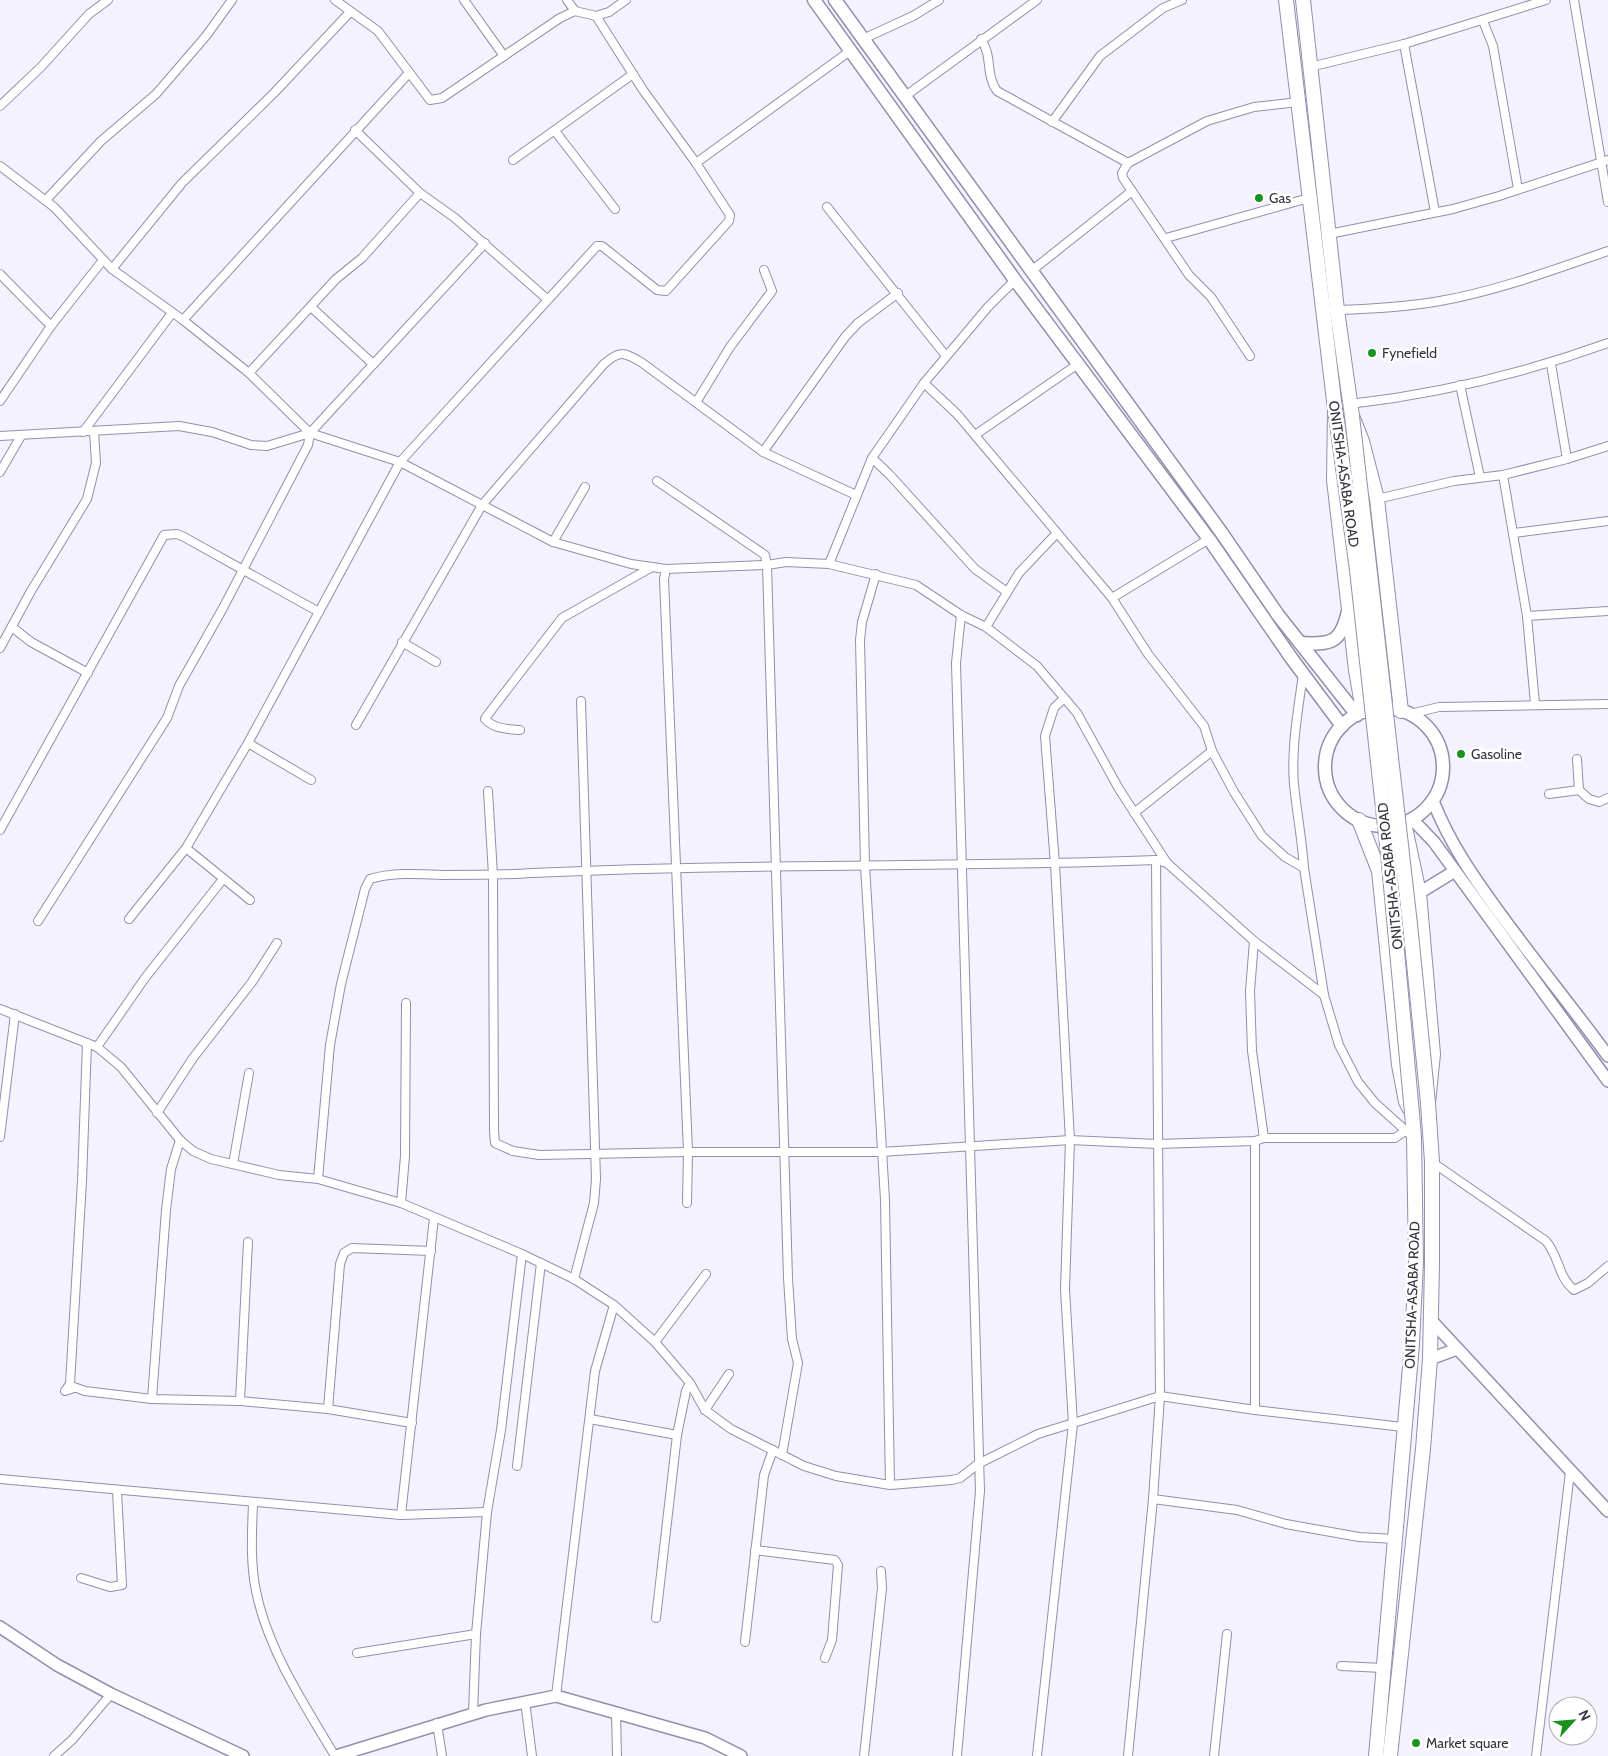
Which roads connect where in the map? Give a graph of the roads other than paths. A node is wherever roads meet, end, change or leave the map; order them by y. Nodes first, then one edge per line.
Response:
1 (108, 0) edge
2 (232, 0) edge
3 (334, 0) edge
4 (464, 0) edge
5 (567, 0) edge
6 (626, 0) edge
7 (814, 0) edge
8 (835, 0) edge
9 (939, 0) edge
10 (1037, 0) edge
11 (1182, 0) edge
12 (1286, 0) edge
13 (1303, 0) edge
14 (1546, 0) edge
15 (1574, 0) edge
16 (575, 11) junction
17 (350, 12) junction
18 (596, 16) junction
19 (1483, 21) junction
20 (863, 39) junction
21 (982, 39) junction
22 (1404, 44) junction
23 (850, 51) junction
24 (504, 56) junction
25 (1310, 67) junction
26 (409, 73) junction
27 (633, 74) junction
28 (904, 97) junction
29 (1298, 102) junction
30 (0, 106) edge
31 (1052, 122) junction
32 (355, 130) junction
33 (555, 131) junction
34 (513, 160) dead end
35 (1604, 161) edge
36 (696, 163) junction
37 (1128, 163) junction
38 (0, 166) edge
39 (1518, 189) junction
40 (1132, 191) junction
41 (420, 193) junction
42 (1309, 198) junction
43 (46, 200) junction
44 (1608, 202) edge
45 (826, 207) dead end
46 (615, 210) dead end
47 (1435, 212) junction
48 (1329, 234) junction
49 (1166, 238) junction
50 (485, 243) junction
51 (1608, 251) edge
52 (103, 260) junction
53 (112, 269) junction
54 (764, 270) dead end
55 (1030, 272) junction
56 (0, 274) edge
57 (1015, 280) junction
58 (1335, 288) junction
59 (898, 293) junction
60 (1320, 293) junction
61 (547, 299) junction
62 (311, 307) junction
63 (1337, 310) junction
64 (172, 313) junction
65 (182, 320) junction
66 (51, 326) junction
67 (1608, 343) edge
68 (946, 356) junction
69 (1250, 356) dead end
70 (373, 364) junction
71 (1078, 364) junction
72 (1551, 364) junction
73 (249, 373) junction
74 (924, 382) junction
75 (1460, 385) junction
76 (0, 401) edge
77 (697, 401) junction
78 (1335, 409) junction
79 (1351, 410) junction
80 (83, 432) junction
81 (94, 432) junction
82 (310, 433) junction
83 (975, 435) junction
84 (0, 436) edge
85 (22, 436) junction
86 (1608, 446) edge
87 (763, 452) junction
88 (872, 458) junction
89 (1567, 460) junction
90 (400, 462) junction
91 (0, 472) edge
92 (1504, 475) junction
93 (1480, 477) junction
94 (657, 481) dead end
95 (585, 487) dead end
96 (856, 495) junction
97 (1376, 499) junction
98 (482, 505) junction
99 (1608, 520) edge
100 (1056, 534) junction
101 (1514, 534) junction
102 (1209, 539) junction
103 (553, 542) junction
104 (829, 564) junction
105 (767, 565) junction
106 (652, 567) junction
107 (242, 569) junction
108 (666, 569) junction
109 (876, 574) junction
110 (1253, 590) junction
111 (1007, 592) junction
112 (1112, 598) junction
113 (1349, 606) junction
114 (319, 612) junction
115 (1608, 612) edge
116 (961, 615) junction
117 (1527, 616) junction
118 (986, 627) junction
119 (12, 628) junction
120 (402, 642) junction
121 (1300, 643) junction
122 (0, 648) edge
123 (436, 662) dead end
124 (88, 673) junction
125 (1303, 673) junction
126 (1064, 698) junction
127 (581, 702) dead end
128 (1535, 704) junction
129 (1608, 704) edge
130 (1406, 712) junction
131 (1360, 713) junction
132 (356, 726) dead end
133 (1342, 726) junction
134 (520, 730) dead end
135 (248, 743) junction
136 (1212, 751) junction
137 (1577, 759) dead end
138 (311, 780) dead end
139 (488, 790) dead end
140 (1580, 790) junction
141 (1549, 794) dead end
142 (1608, 798) edge
143 (1433, 801) junction
144 (1134, 813) junction
145 (1359, 820) junction
146 (1408, 821) junction
147 (0, 830) edge
148 (186, 848) junction
149 (1156, 860) junction
150 (1167, 863) junction
151 (1055, 864) junction
152 (865, 865) junction
153 (962, 865) junction
154 (776, 867) junction
155 (1304, 868) junction
156 (677, 870) junction
157 (585, 871) junction
158 (1455, 871) junction
159 (493, 875) junction
160 (222, 879) junction
161 (1419, 893) junction
162 (250, 900) dead end
163 (129, 919) dead end
164 (38, 921) dead end
165 (1254, 941) junction
166 (277, 943) dead end
167 (1324, 995) junction
168 (406, 1003) dead end
169 (0, 1009) edge
170 (14, 1014) junction
171 (87, 1043) junction
172 (97, 1047) junction
173 (1608, 1056) edge
174 (249, 1074) dead end
175 (1608, 1080) edge
176 (1428, 1103) junction
177 (158, 1113) junction
178 (1412, 1113) junction
179 (1410, 1134) junction
180 (0, 1137) edge
181 (1264, 1138) junction
182 (180, 1140) junction
183 (1070, 1140) junction
184 (1255, 1141) junction
185 (1157, 1144) junction
186 (970, 1146) junction
187 (594, 1152) junction
188 (688, 1152) junction
189 (881, 1152) junction
190 (784, 1153) junction
191 (1432, 1162) junction
192 (233, 1164) junction
193 (318, 1179) junction
194 (401, 1203) junction
195 (687, 1203) dead end
196 (434, 1218) junction
197 (248, 1242) dead end
198 (432, 1251) junction
199 (522, 1254) junction
200 (541, 1263) junction
201 (1608, 1266) edge
202 (706, 1274) dead end
203 (574, 1278) junction
204 (614, 1305) junction
205 (1430, 1319) junction
206 (654, 1342) junction
207 (1457, 1349) junction
208 (1430, 1359) junction
209 (729, 1374) dead end
210 (690, 1383) junction
211 (1160, 1396) junction
212 (152, 1399) junction
213 (240, 1401) junction
214 (328, 1409) junction
215 (705, 1410) junction
216 (1255, 1410) junction
217 (590, 1419) junction
218 (412, 1423) junction
219 (1073, 1424) junction
220 (1403, 1427) junction
221 (677, 1435) junction
222 (773, 1450) junction
223 (782, 1455) junction
224 (978, 1464) junction
225 (517, 1466) dead end
226 (1570, 1472) junction
227 (0, 1479) edge
228 (890, 1485) junction
229 (117, 1491) junction
230 (1153, 1499) junction
231 (253, 1503) junction
232 (1608, 1511) edge
233 (487, 1512) junction
234 (1416, 1514) junction
235 (401, 1515) junction
236 (1398, 1515) junction
237 (1395, 1539) junction
238 (755, 1550) junction
239 (881, 1571) dead end
240 (81, 1578) dead end
241 (656, 1618) dead end
242 (0, 1627) edge
243 (476, 1634) junction
244 (1227, 1634) dead end
245 (745, 1642) dead end
246 (357, 1653) dead end
247 (826, 1658) dead end
248 (1341, 1666) dead end
249 (1384, 1668) junction
250 (110, 1694) junction
251 (556, 1696) junction
252 (526, 1701) junction
253 (473, 1713) junction
254 (616, 1713) junction
255 (437, 1723) junction
256 (348, 1754) edge
257 (54, 1756) edge
258 (243, 1756) edge
259 (335, 1756) edge
260 (442, 1756) edge
261 (532, 1756) edge
262 (616, 1756) edge
263 (741, 1756) edge
264 (864, 1756) edge
265 (957, 1756) edge
266 (1037, 1756) edge
267 (1128, 1756) edge
268 (1214, 1756) edge
269 (1376, 1756) edge
270 (1390, 1756) edge
271 (1536, 1756) edge

1 - 30 street
2 - 43 street
3 - 17 street
4 - 24 street
5 - 16 street
6 - 18 street
7 - 23 main road
8 - 20 main road
9 - 20 street
10 - 21 street
11 - 31 street
12 - 29 highway, ONITSHA-ASABA ROAD
13 - 25 highway
14 - 19 street
15 - 35 street
16 - 18 street
16 - 24 street
17 - 26 street
17 - 53 street
18 - 27 street
19 - 22 street
19 - 39 street
20 - 28 main road
21 - 28 street
21 - 31 street
22 - 25 street
22 - 47 street
23 - 36 street
23 - 57 main road
24 - 26 street
25 - 48 highway
26 - 32 street
27 - 33 street
27 - 36 street
28 - 55 main road
29 - 37 street
29 - 42 highway, ONITSHA-ASABA ROAD
31 - 37 street
32 - 41 street
32 - 65 street
33 - 34 street
33 - 46 street
35 - 39 street
35 - 44 street
36 - 61 street
37 - 40 street
38 - 43 street
39 - 47 street
40 - 49 street
40 - 55 street
41 - 50 street
41 - 62 street
42 - 49 street
42 - 60 highway, ONITSHA-ASABA ROAD
43 - 52 street
45 - 59 street
47 - 48 street
48 - 58 highway
49 - 69 street
50 - 61 street
50 - 70 street
51 - 63 street
52 - 53 street
52 - 66 street
53 - 64 street
54 - 77 street
55 - 110 main road
56 - 66 street
57 - 68 street
57 - 71 main road
58 - 60 highway
58 - 63 highway
59 - 68 street
59 - 87 street
60 - 78 highway, ONITSHA-ASABA ROAD
61 - 90 street
62 - 70 street
62 - 73 street
63 - 79 highway
64 - 65 street
64 - 80 street
65 - 73 street
66 - 76 street
67 - 72 street
68 - 74 street
70 - 82 street
71 - 83 street
71 - 102 main road
72 - 75 street
72 - 89 street
73 - 82 street
74 - 83 street
74 - 88 street
75 - 79 street
75 - 93 street
77 - 87 street
77 - 98 street
78 - 113 highway
78 - 178 highway, ONITSHA-ASABA ROAD, bridge
79 - 97 highway
79 - 176 highway, bridge
80 - 81 street
80 - 85 street
81 - 82 street
81 - 119 street
82 - 90 street
82 - 107 street
83 - 100 street
84 - 85 street
85 - 91 street
86 - 89 street
87 - 96 street
88 - 96 street
88 - 111 street
89 - 92 street
90 - 98 street
90 - 114 street
92 - 93 street
92 - 101 street
93 - 97 street
94 - 105 street
95 - 103 street
96 - 104 street
97 - 130 highway
98 - 103 street
98 - 120 street
99 - 101 street
100 - 111 street
100 - 112 street
101 - 117 street
102 - 110 main road
102 - 112 street
103 - 106 street
104 - 105 street
104 - 109 street
105 - 108 street
105 - 154 street
106 - 108 street
106 - 134 street
107 - 114 street
107 - 124 street
107 - 164 street
108 - 156 street
109 - 116 street
109 - 152 street
110 - 121 main road
110 - 125 main road
111 - 118 street
112 - 136 street
113 - 121 main road
113 - 131 highway
114 - 135 street
115 - 117 street
116 - 118 street
116 - 153 street
117 - 128 street
118 - 126 street
119 - 122 street
119 - 124 street
120 - 123 street
120 - 132 street
121 - 131 main road
124 - 147 street
125 - 133 main road
125 - 155 street
126 - 144 street
126 - 151 street
127 - 157 street
128 - 129 street
128 - 130 street
130 - 131 main road
130 - 143 main road
131 - 133 main road
133 - 145 main road
135 - 138 street
135 - 148 street
136 - 144 street
136 - 155 street
137 - 140 street
139 - 159 street
140 - 141 street
140 - 142 street
143 - 146 main road
143 - 173 street
144 - 150 street
145 - 146 main road
145 - 178 highway
146 - 158 street
146 - 161 highway
148 - 160 street
148 - 163 street
149 - 150 street
149 - 151 street
149 - 185 street
150 - 165 street
151 - 153 street
151 - 183 street
152 - 153 street
152 - 154 street
152 - 189 street
153 - 186 street
154 - 156 street
154 - 190 street
155 - 167 street
156 - 157 street
156 - 188 street
157 - 159 street
157 - 187 street
158 - 161 street
158 - 175 street
159 - 187 street
159 - 193 street
160 - 162 street
160 - 172 street
161 - 176 highway
165 - 167 street
165 - 181 street
166 - 177 street
167 - 179 street
168 - 194 street
169 - 170 street
170 - 171 street
170 - 180 street
171 - 172 street
171 - 212 street
172 - 177 street
174 - 192 street
176 - 191 highway
177 - 182 street
178 - 179 highway, ONITSHA-ASABA ROAD
179 - 181 street
179 - 220 highway, ONITSHA-ASABA ROAD
181 - 184 street
182 - 192 street
182 - 212 street
183 - 185 street
183 - 186 street
183 - 219 street
184 - 185 street
184 - 216 street
185 - 211 street
186 - 189 street
186 - 224 street
187 - 188 street
187 - 203 street
188 - 190 street
188 - 195 street
189 - 190 street
189 - 228 street
190 - 223 street
191 - 201 street
191 - 205 highway
192 - 193 street
193 - 194 street
194 - 196 street
196 - 198 street
196 - 199 street
197 - 213 street
198 - 214 street
198 - 218 street
199 - 200 street
199 - 233 street
200 - 203 street
200 - 225 street
202 - 206 street
203 - 204 street
204 - 206 street
204 - 217 street
205 - 207 street
205 - 208 highway
206 - 210 street
207 - 208 street
207 - 226 street
208 - 234 highway
209 - 215 street
210 - 215 street
210 - 221 street
211 - 216 street
211 - 219 street
211 - 230 street
212 - 213 street
213 - 214 street
214 - 218 street
215 - 222 street
216 - 220 street
217 - 221 street
217 - 251 street
218 - 235 street
219 - 224 street
219 - 266 street
220 - 236 highway, ONITSHA-ASABA ROAD
221 - 241 street
222 - 223 street
222 - 238 street
223 - 228 street
224 - 228 street
224 - 265 street
226 - 232 street
226 - 271 street
227 - 229 street
229 - 231 street
229 - 240 street
230 - 237 street
230 - 267 street
231 - 235 street
231 - 259 street
233 - 235 street
233 - 243 street
234 - 236 highway
234 - 270 highway
236 - 237 highway, ONITSHA-ASABA ROAD
237 - 249 highway, ONITSHA-ASABA ROAD
238 - 245 street
238 - 247 street
239 - 264 street
242 - 250 street
243 - 246 street
243 - 253 street
244 - 268 street
248 - 249 street
249 - 269 highway, ONITSHA-ASABA ROAD
250 - 257 street
250 - 258 street
251 - 252 street
251 - 254 street
252 - 253 street
252 - 261 street
253 - 255 street
254 - 262 street
254 - 263 street
255 - 256 street
255 - 260 street
256 - 259 street

